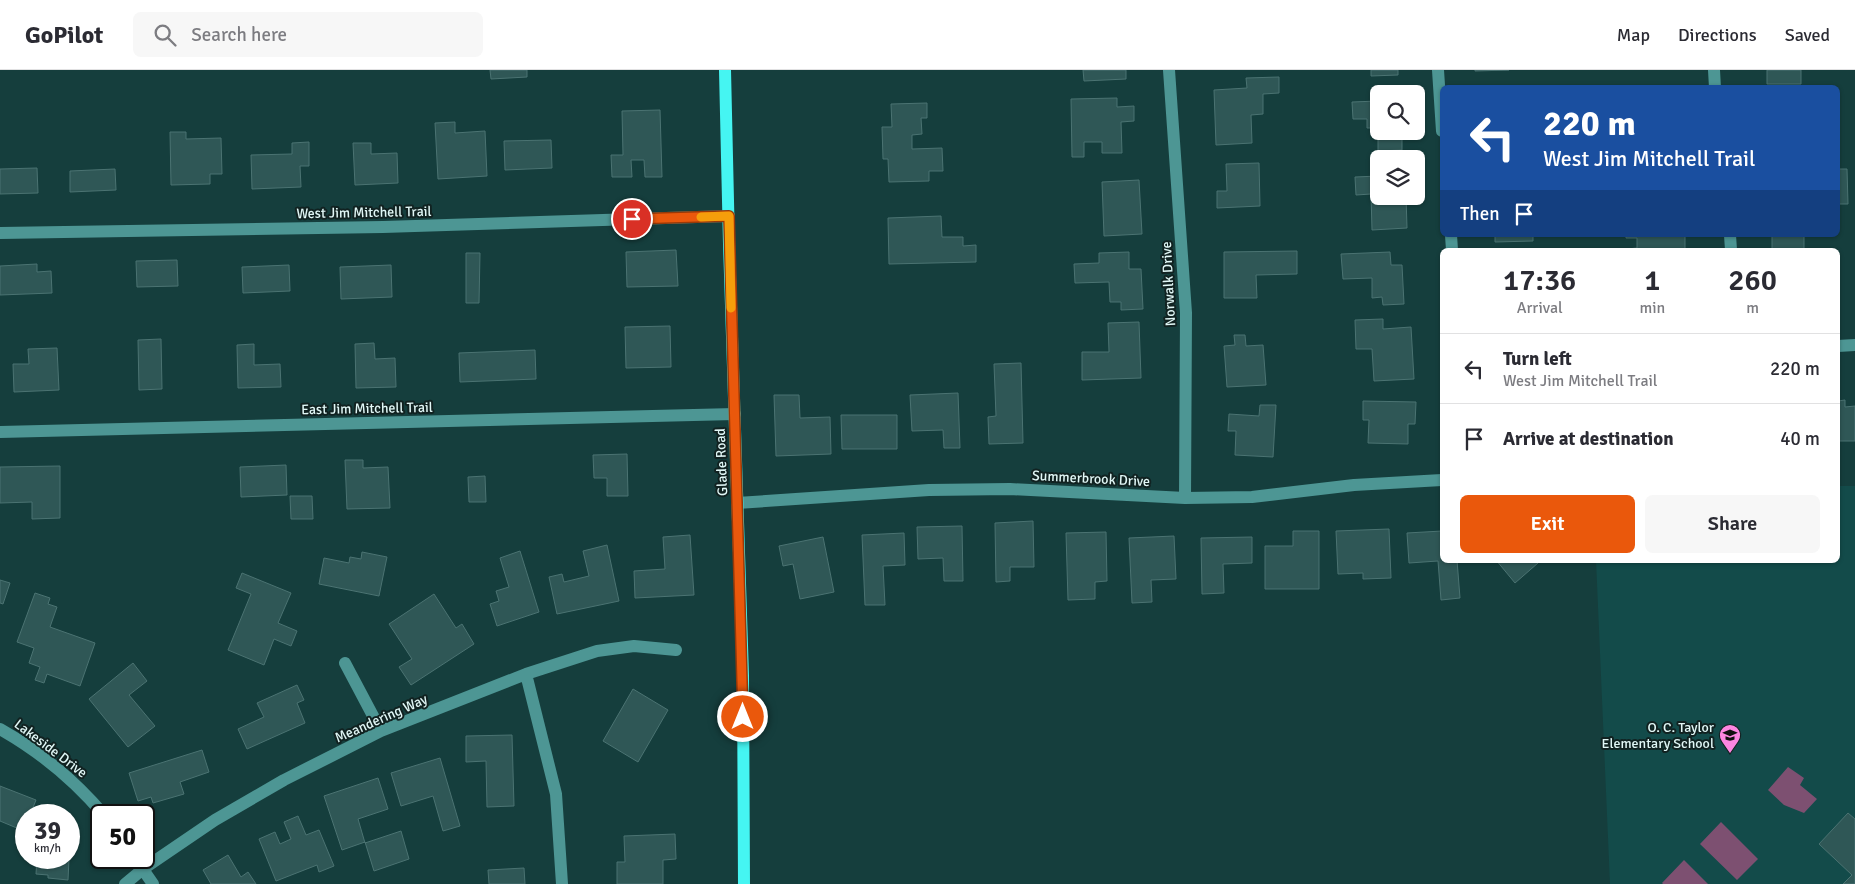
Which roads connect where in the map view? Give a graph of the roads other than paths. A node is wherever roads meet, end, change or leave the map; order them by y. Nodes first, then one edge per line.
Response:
1 (725, 70) edge
2 (1169, 70) edge
3 (1438, 70) edge
4 (1714, 70) edge
5 (1715, 85) edge
6 (1440, 100) edge
7 (729, 216) junction
8 (0, 233) edge
9 (1855, 345) edge
10 (1840, 346) edge
11 (735, 414) junction
12 (0, 432) edge
13 (1440, 480) edge
14 (1185, 498) junction
15 (737, 503) junction
16 (676, 650) dead end
17 (345, 663) dead end
18 (526, 674) junction
19 (0, 729) edge
20 (381, 732) junction
21 (95, 804) edge
22 (155, 861) edge
23 (143, 869) joint
24 (124, 884) edge
25 (153, 884) edge
26 (562, 884) edge
27 (744, 884) edge

1 - 7 main road, Glade Road
2 - 14 street, Norwalk Drive
3 - 6 street
4 - 5 street
7 - 8 street, West Jim Mitchell Trail
7 - 11 main road, Glade Road
9 - 10 street
11 - 12 street, East Jim Mitchell Trail
11 - 15 main road, Glade Road
13 - 14 street, Summerbrook Drive
14 - 15 street, Summerbrook Drive
15 - 27 main road, Glade Road
16 - 18 street, Meandering Way
17 - 20 street
18 - 20 street, Meandering Way
18 - 26 street
19 - 21 street, Lakeside Drive
20 - 22 street, Meandering Way
23 - 24 street, Meandering Way
23 - 25 street

